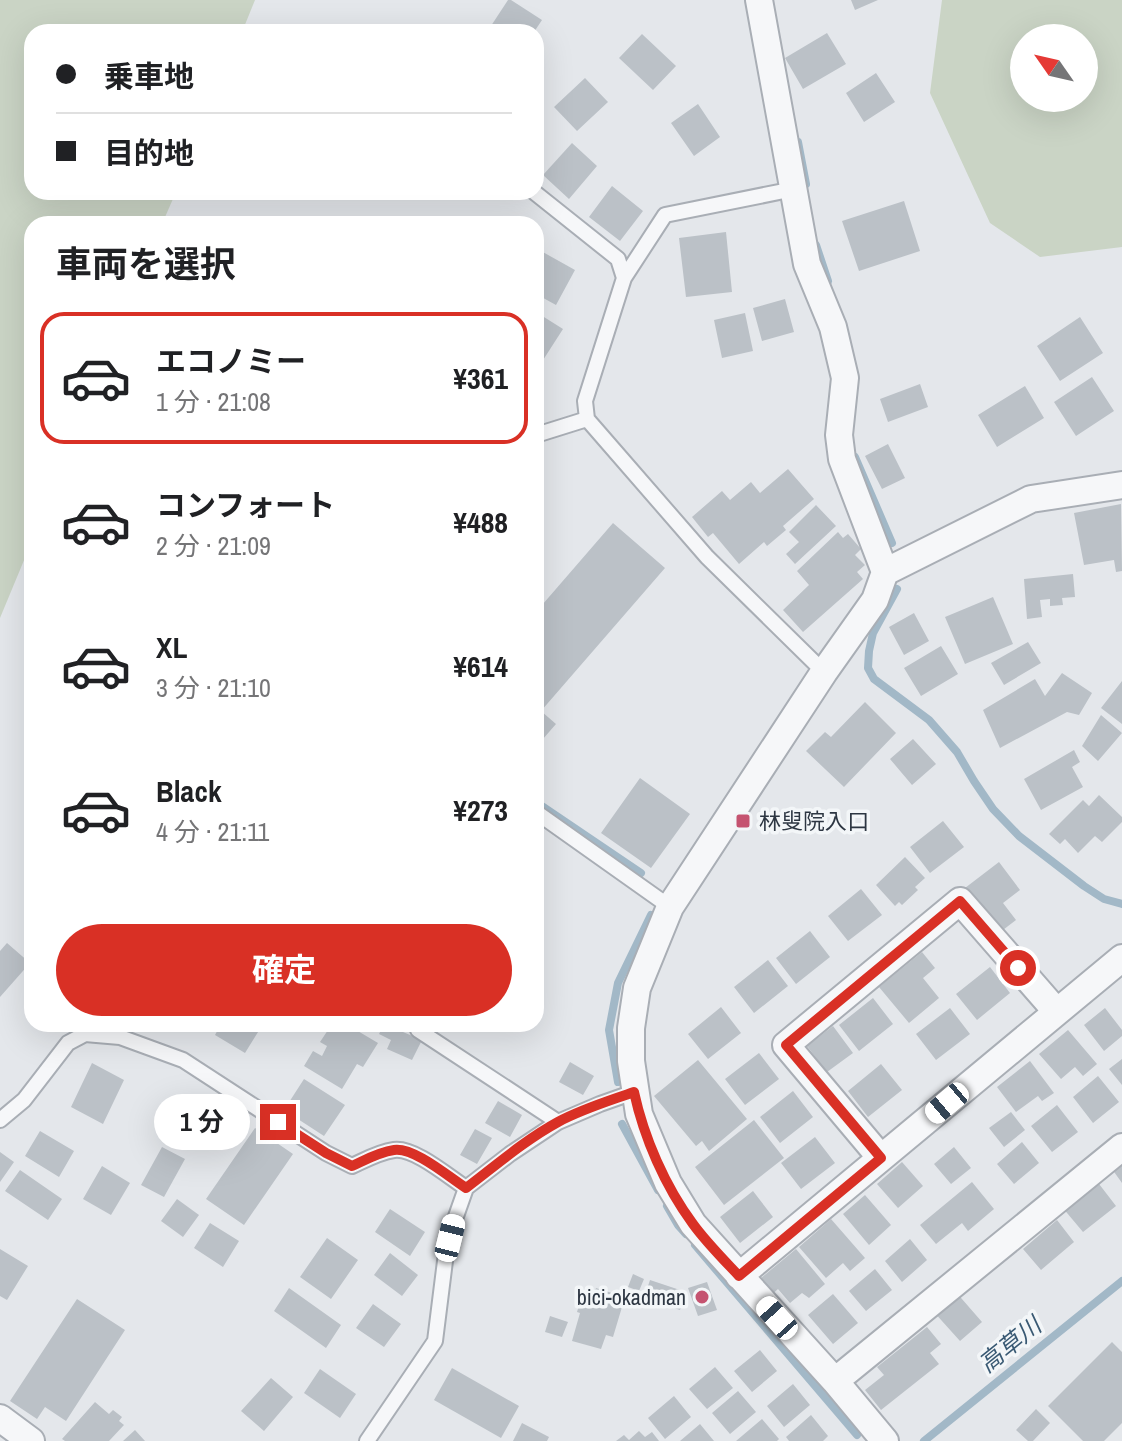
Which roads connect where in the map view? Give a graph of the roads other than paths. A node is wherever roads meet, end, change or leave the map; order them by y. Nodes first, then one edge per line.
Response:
1 (759, 0) edge
2 (794, 189) junction
3 (544, 200) edge
4 (624, 278) junction
5 (587, 419) junction
6 (544, 432) edge
7 (1120, 488) edge
8 (885, 572) junction
9 (824, 672) junction
10 (544, 818) edge
11 (670, 907) junction
12 (1122, 958) edge
13 (1057, 1012) junction
14 (421, 1032) edge
15 (634, 1092) junction
16 (0, 1120) edge
17 (558, 1122) junction
18 (1122, 1147) edge
19 (881, 1158) junction
20 (466, 1188) junction
21 (739, 1276) junction
22 (835, 1381) junction
23 (0, 1418) edge
24 (31, 1441) edge
25 (367, 1441) edge
26 (885, 1441) edge

1 - 2 street
2 - 4 lane
2 - 8 street
3 - 4 lane
4 - 5 lane
5 - 6 lane
5 - 9 lane
7 - 8 street
8 - 9 street
9 - 11 street
10 - 11 lane
11 - 15 street
12 - 13 street
13 - 19 street
13 - 19 street
14 - 17 lane
15 - 17 lane
15 - 21 street
16 - 20 lane
17 - 20 lane
18 - 22 street
19 - 21 street
20 - 25 lane
21 - 22 street
22 - 26 street
23 - 24 street

